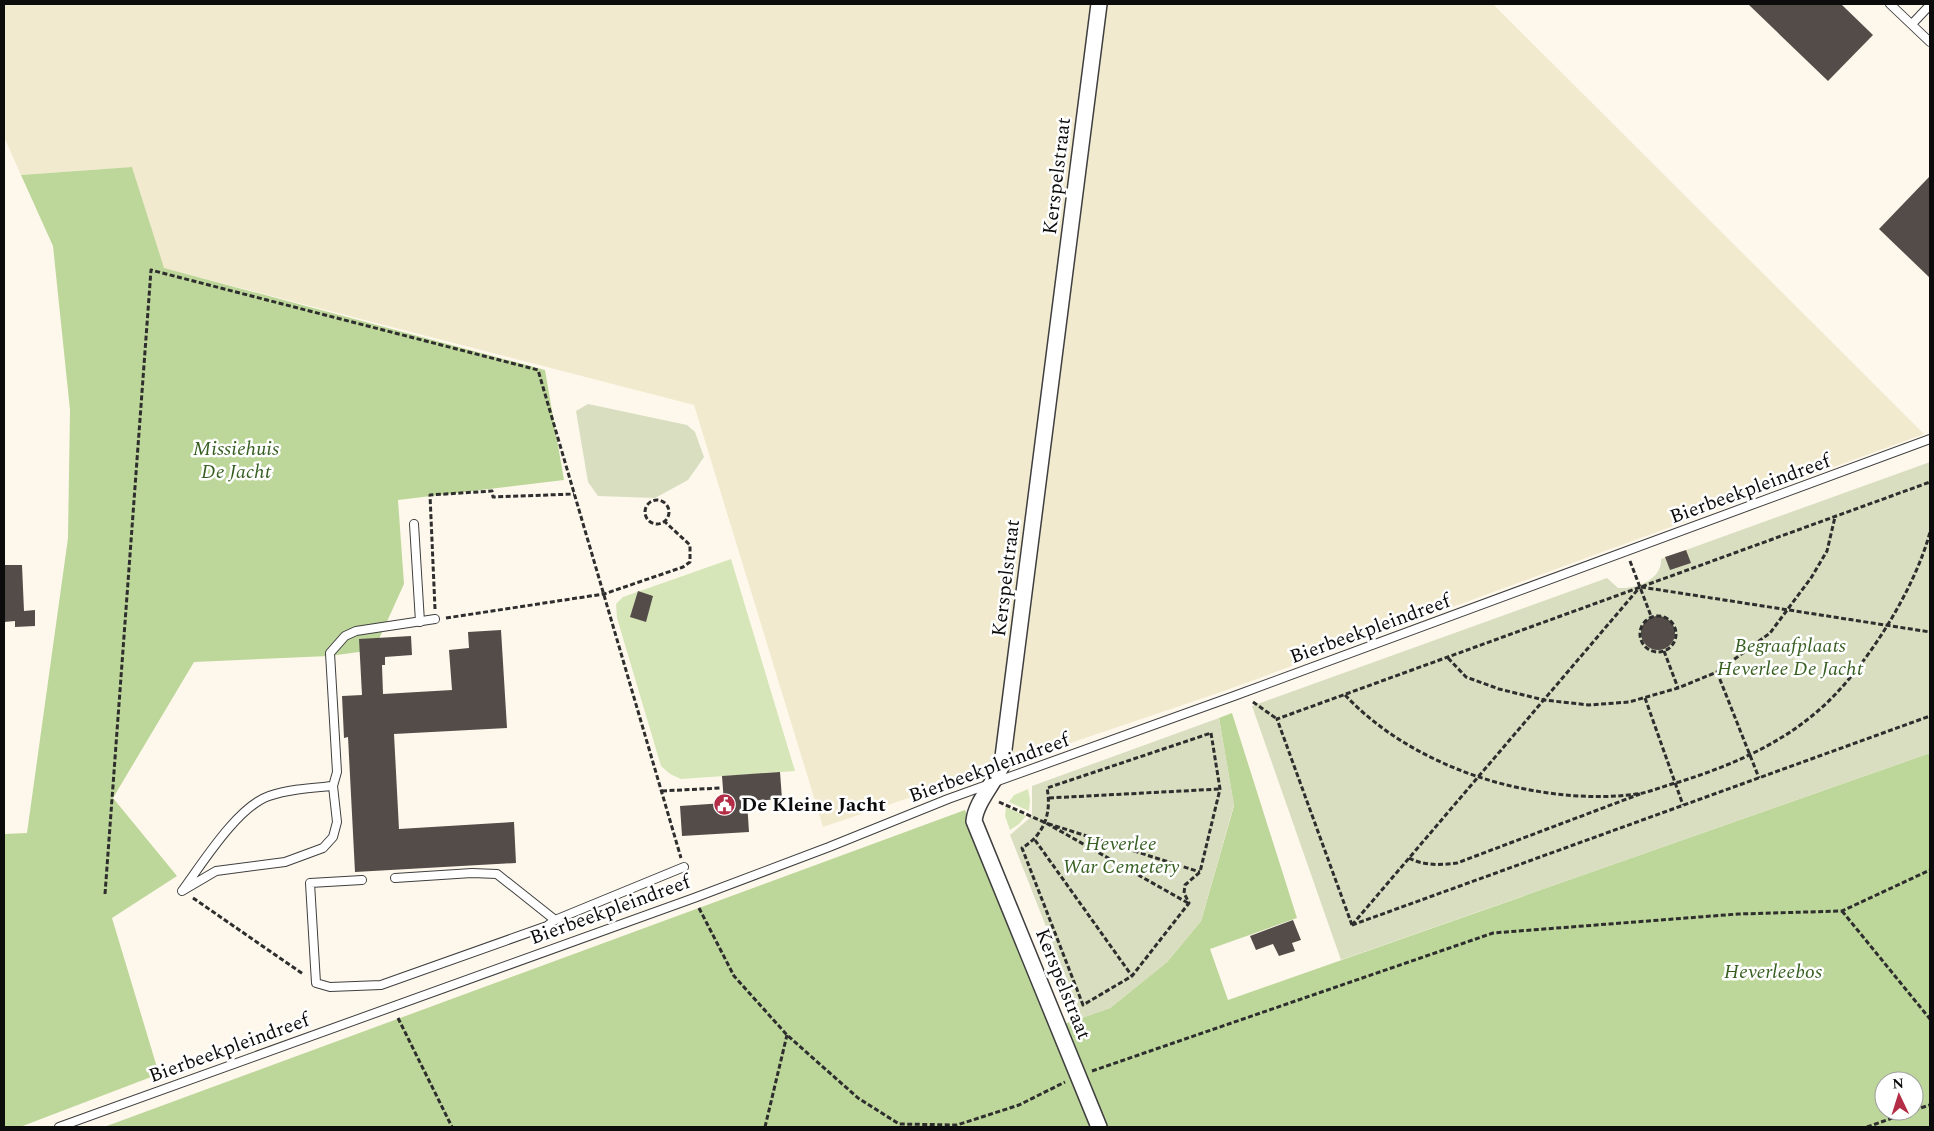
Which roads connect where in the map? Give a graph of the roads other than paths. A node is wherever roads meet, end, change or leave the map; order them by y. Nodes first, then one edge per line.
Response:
1 (1099, 4) edge
2 (1890, 4) edge
3 (1930, 5) edge
4 (1912, 24) junction
5 (1930, 42) edge
6 (1930, 439) edge
7 (414, 524) dead end
8 (435, 619) road end
9 (420, 622) junction
10 (994, 783) junction
11 (333, 786) junction
12 (684, 867) road end
13 (395, 878) dead end
14 (362, 880) dead end
15 (555, 920) junction
16 (59, 1127) edge
17 (1099, 1127) edge

1 - 10 street, Kerspelstraat
2 - 4 lane
3 - 4 lane
4 - 5 lane
6 - 10 lane, Bierbeekpleindreef
7 - 9 lane
8 - 9 lane
9 - 11 lane
10 - 16 lane, Bierbeekpleindreef
10 - 17 street, Kerspelstraat
11 - 11 lane
12 - 15 lane
13 - 15 lane
14 - 15 lane

